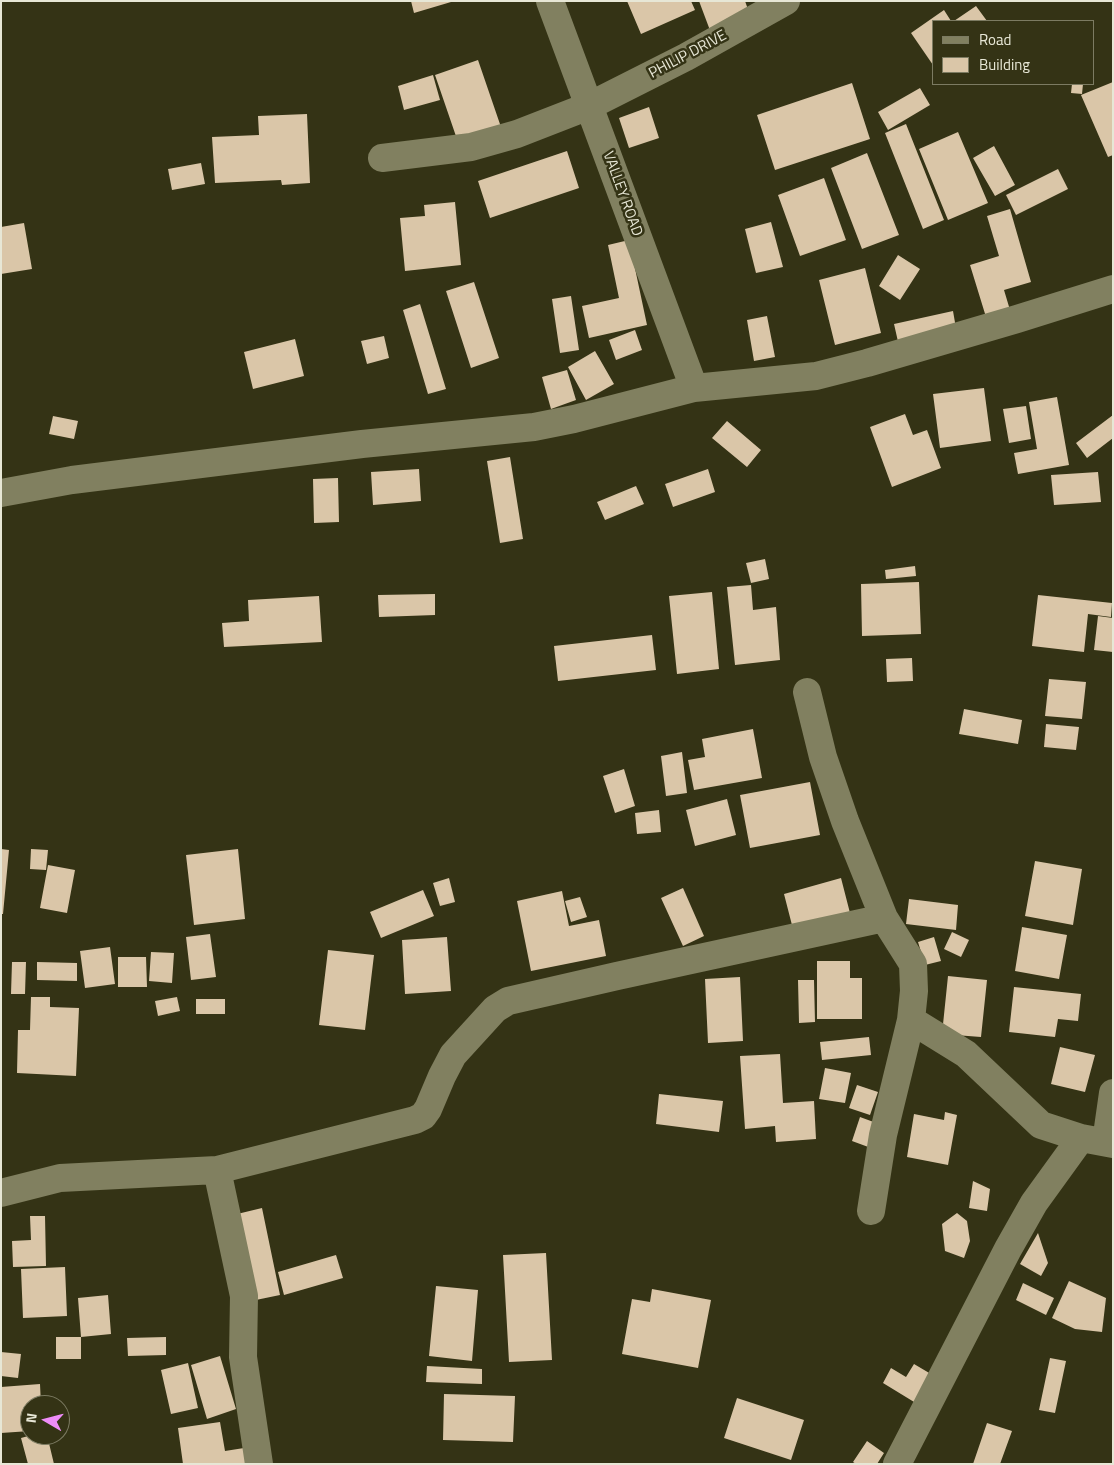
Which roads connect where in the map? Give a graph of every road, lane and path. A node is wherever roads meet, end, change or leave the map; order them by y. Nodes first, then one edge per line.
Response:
1 (550, 1) edge
2 (786, 1) edge
3 (589, 106) junction
4 (382, 158) dead end
5 (1113, 289) edge
6 (694, 388) junction
7 (1, 493) edge
8 (807, 692) dead end
9 (884, 918) junction
10 (911, 1020) junction
11 (1113, 1093) edge
12 (1100, 1141) edge
13 (218, 1170) junction
14 (1, 1193) edge
15 (871, 1211) dead end
16 (259, 1464) edge
17 (897, 1464) edge

1 - 3 street, VALLEY ROAD
2 - 3 street, PHILIP DRIVE
3 - 4 street, PHILIP DRIVE
3 - 6 street, VALLEY ROAD
5 - 6 street
6 - 7 street
8 - 9 street
9 - 10 street
9 - 13 street
10 - 12 street
10 - 15 street
11 - 12 street
12 - 17 street
13 - 14 street
13 - 16 street

